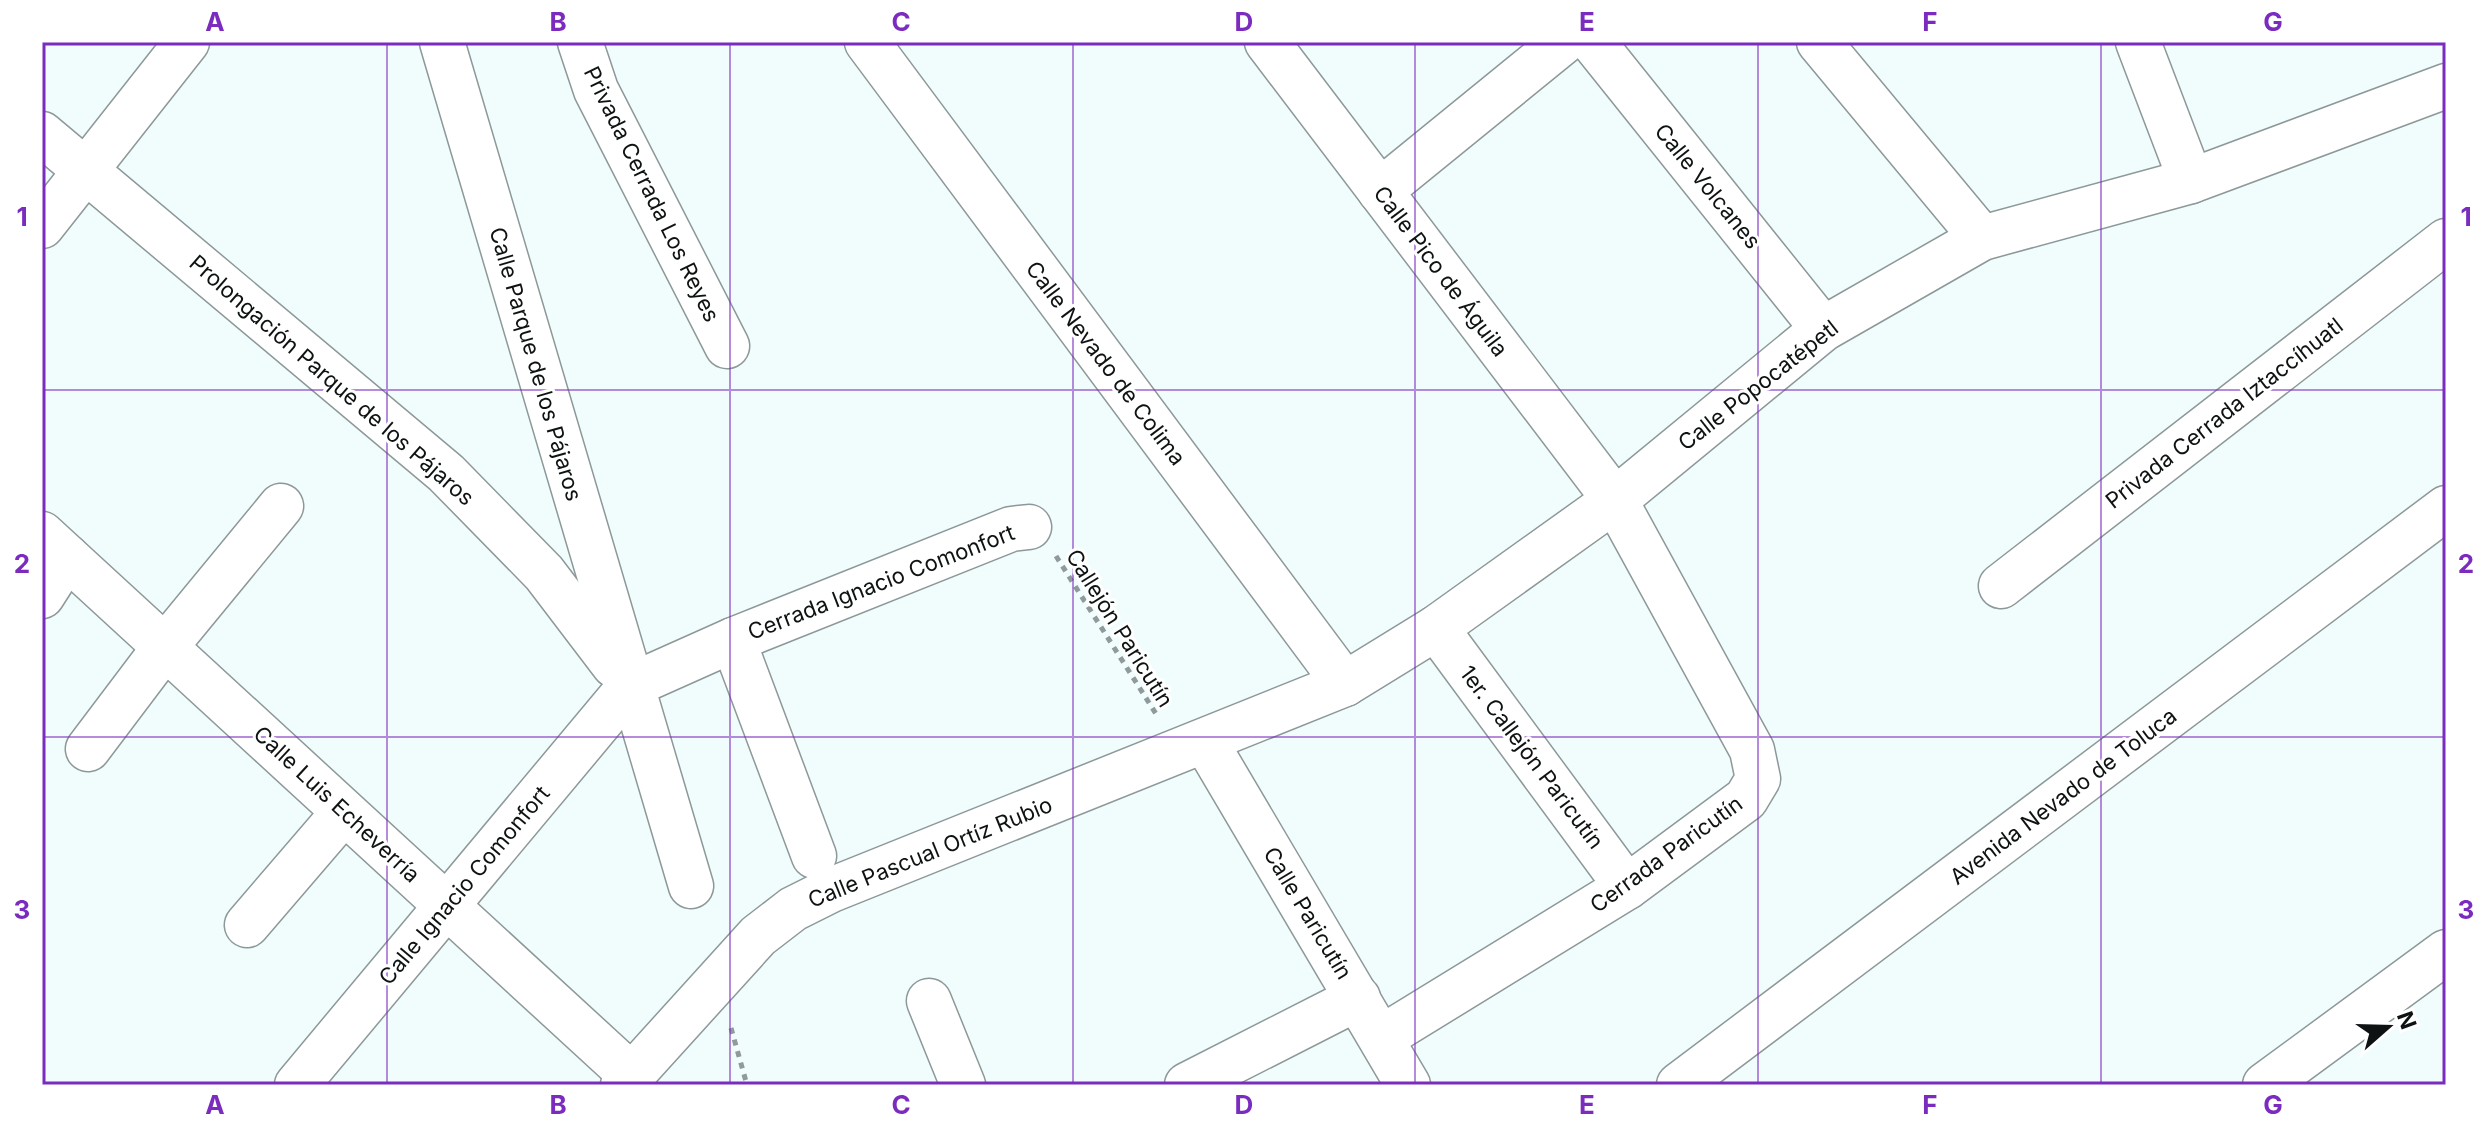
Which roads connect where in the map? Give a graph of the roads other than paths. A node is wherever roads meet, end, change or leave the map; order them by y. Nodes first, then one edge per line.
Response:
1 (187, 42) edge
2 (442, 42) edge
3 (580, 42) edge
4 (867, 42) edge
5 (1267, 42) edge
6 (1563, 42) edge
7 (1593, 42) edge
8 (1819, 42) edge
9 (2138, 42) edge
10 (2446, 86) edge
11 (42, 134) edge
12 (87, 172) junction
13 (2191, 181) junction
14 (1380, 191) junction
15 (42, 226) edge
16 (1982, 238) junction
17 (2446, 241) edge
18 (1823, 329) junction
19 (727, 346) dead end
20 (1615, 500) junction
21 (281, 506) dead end
22 (2446, 508) edge
23 (1029, 527) road end
24 (54, 545) edge
25 (2001, 586) dead end
26 (42, 596) edge
27 (1436, 628) junction
28 (733, 640) junction
29 (165, 647) junction
30 (1345, 684) junction
31 (630, 686) junction
32 (1192, 746) junction
33 (88, 749) dead end
34 (344, 812) junction
35 (814, 856) dead end
36 (691, 886) dead end
37 (1627, 887) junction
38 (447, 905) junction
39 (247, 925) dead end
40 (2446, 952) edge
41 (1358, 998) junction
42 (929, 1001) dead end
43 (1381, 1038) junction
44 (627, 1080) edge
45 (297, 1085) edge
46 (963, 1085) edge
47 (1187, 1085) edge
48 (1408, 1085) edge
49 (1679, 1085) edge
50 (2265, 1085) edge

1 - 12 street
2 - 31 street, Calle Parque de los Pájaros
3 - 19 street, Privada Cerrada Los Reyes
4 - 30 street, Calle Nevado de Colima
5 - 14 street, Calle Pico de Águila
6 - 14 street
7 - 18 street, Calle Volcanes
8 - 16 street
9 - 13 street
10 - 13 street, Calle Popocatépetl
11 - 12 street, Prolongación Parque de los Pájaros
12 - 15 street
12 - 31 street, Prolongación Parque de los Pájaros
13 - 16 street, Calle Popocatépetl
14 - 20 street, Calle Pico de Águila
16 - 18 street, Calle Popocatépetl
17 - 25 street, Privada Cerrada Iztaccíhuatl
18 - 20 street, Calle Popocatépetl
20 - 27 street, Calle Popocatépetl
20 - 37 street, Cerrada Paricutín
21 - 29 street
22 - 49 street, Avenida Nevado de Toluca
23 - 28 street, Cerrada Ignacio Comonfort
24 - 26 street
24 - 29 street, Calle Luis Echeverría
27 - 30 street, Calle Popocatépetl
27 - 37 street, 1er. Callejón Paricutín
28 - 31 street, Cerrada Ignacio Comonfort
28 - 35 street, Cerrada Ignacio Comonfort
29 - 33 street
29 - 34 street, Calle Luis Echeverría
30 - 32 street, Calle Popocatépetl
31 - 36 street
31 - 38 street, Calle Ignacio Comonfort
32 - 41 street, Calle Paricutín
32 - 44 street, Calle Pascual Ortíz Rubio
34 - 38 street, Calle Luis Echeverría
34 - 39 street
37 - 43 street, Cerrada Paricutín
38 - 44 street, Calle Luis Echeverría
38 - 45 street, Calle Ignacio Comonfort
40 - 50 street
41 - 43 street, Calle Paricutín
41 - 47 street
42 - 46 street
43 - 48 street, Calle Paricutín

